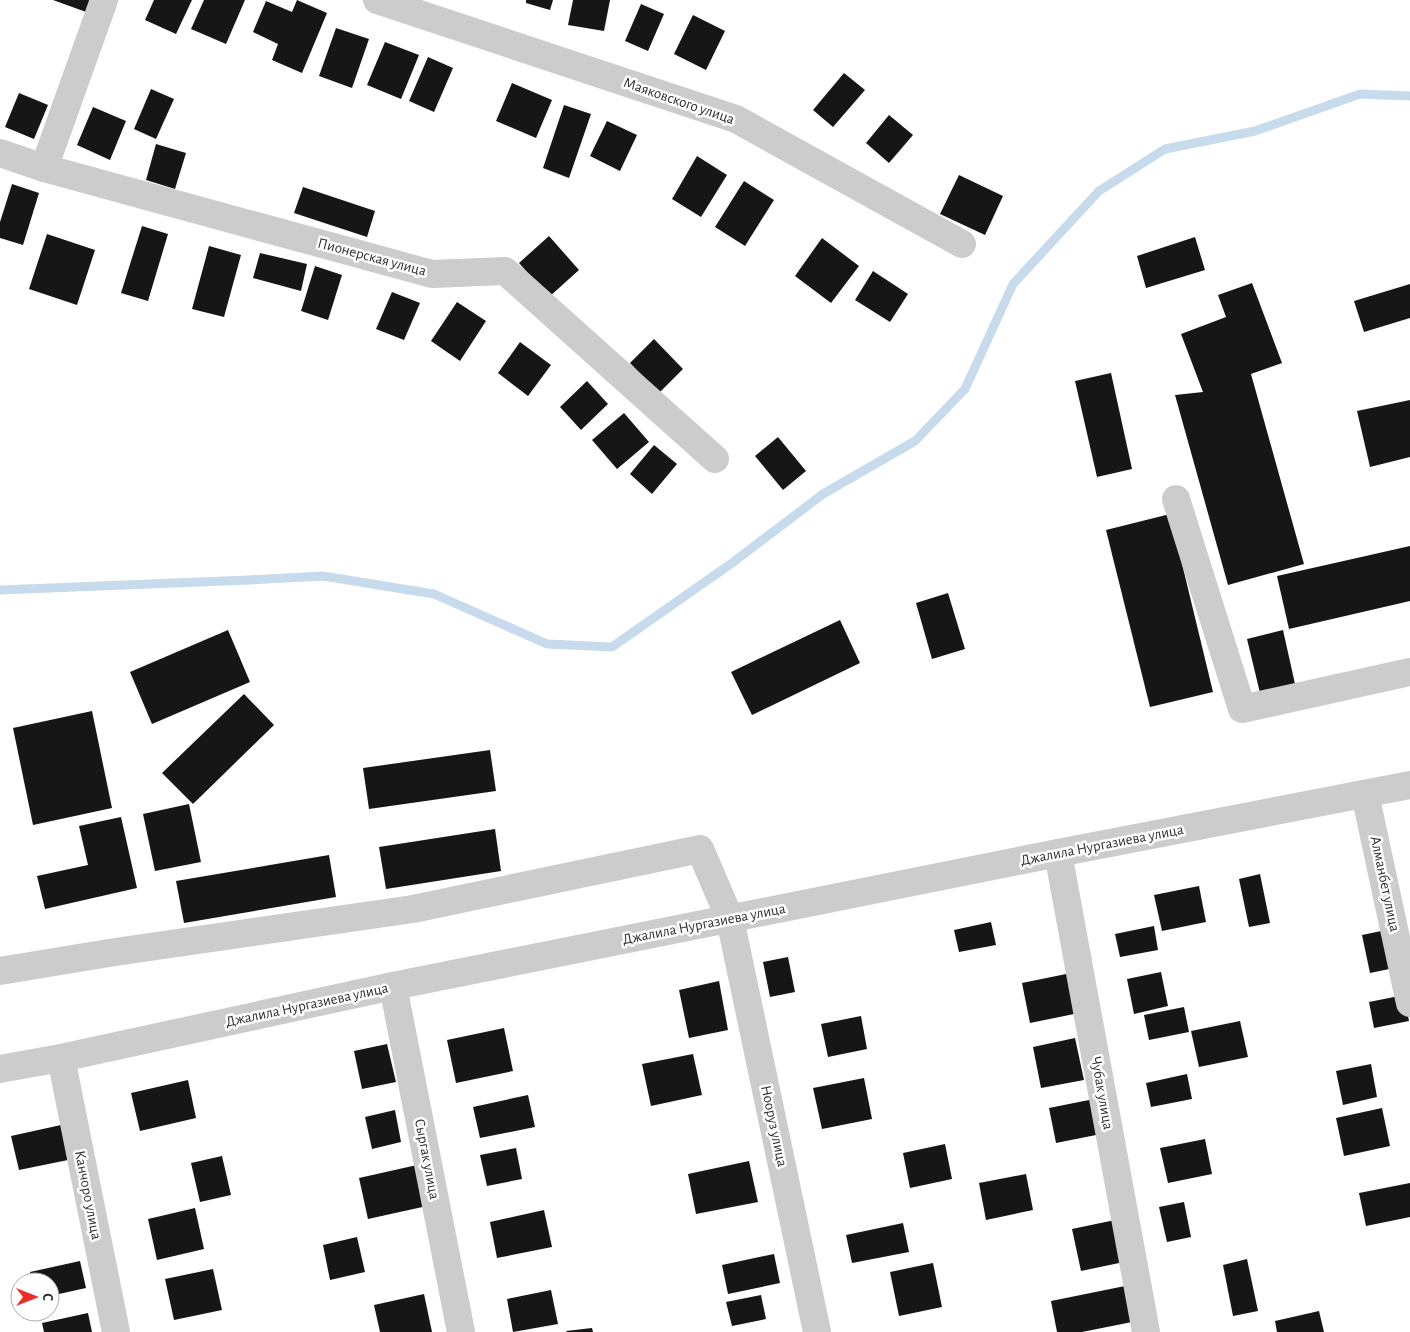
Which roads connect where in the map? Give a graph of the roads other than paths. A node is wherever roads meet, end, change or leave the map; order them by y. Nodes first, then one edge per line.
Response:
1 (104, 0) edge
2 (378, 0) edge
3 (0, 153) edge
4 (44, 168) junction
5 (962, 244) dead end
6 (715, 459) dead end
7 (1176, 499) dead end
8 (1410, 672) edge
9 (1410, 785) edge
10 (1365, 794) junction
11 (1058, 853) junction
12 (730, 919) junction
13 (0, 971) edge
14 (393, 986) junction
15 (1410, 1003) edge
16 (61, 1058) junction
17 (0, 1069) edge
18 (116, 1332) edge
19 (462, 1332) edge
20 (817, 1332) edge
21 (1146, 1332) edge

1 - 4 street
2 - 5 street, Маяковского улица
3 - 4 street, Пионерская улица
4 - 6 street, Пионерская улица
7 - 8 street
9 - 10 street, Джалила Нургазиева улица
10 - 11 street, Джалила Нургазиева улица
10 - 15 street, Алманбет улица
11 - 12 street, Джалила Нургазиева улица
11 - 21 street, Чубак улица
12 - 13 street, Нооруз улица
12 - 14 street, Джалила Нургазиева улица
12 - 20 street, Нооруз улица
14 - 16 street, Джалила Нургазиева улица
14 - 19 street, Сыргак улица
16 - 17 street, Джалила Нургазиева улица
16 - 18 street, Канчоро улица

